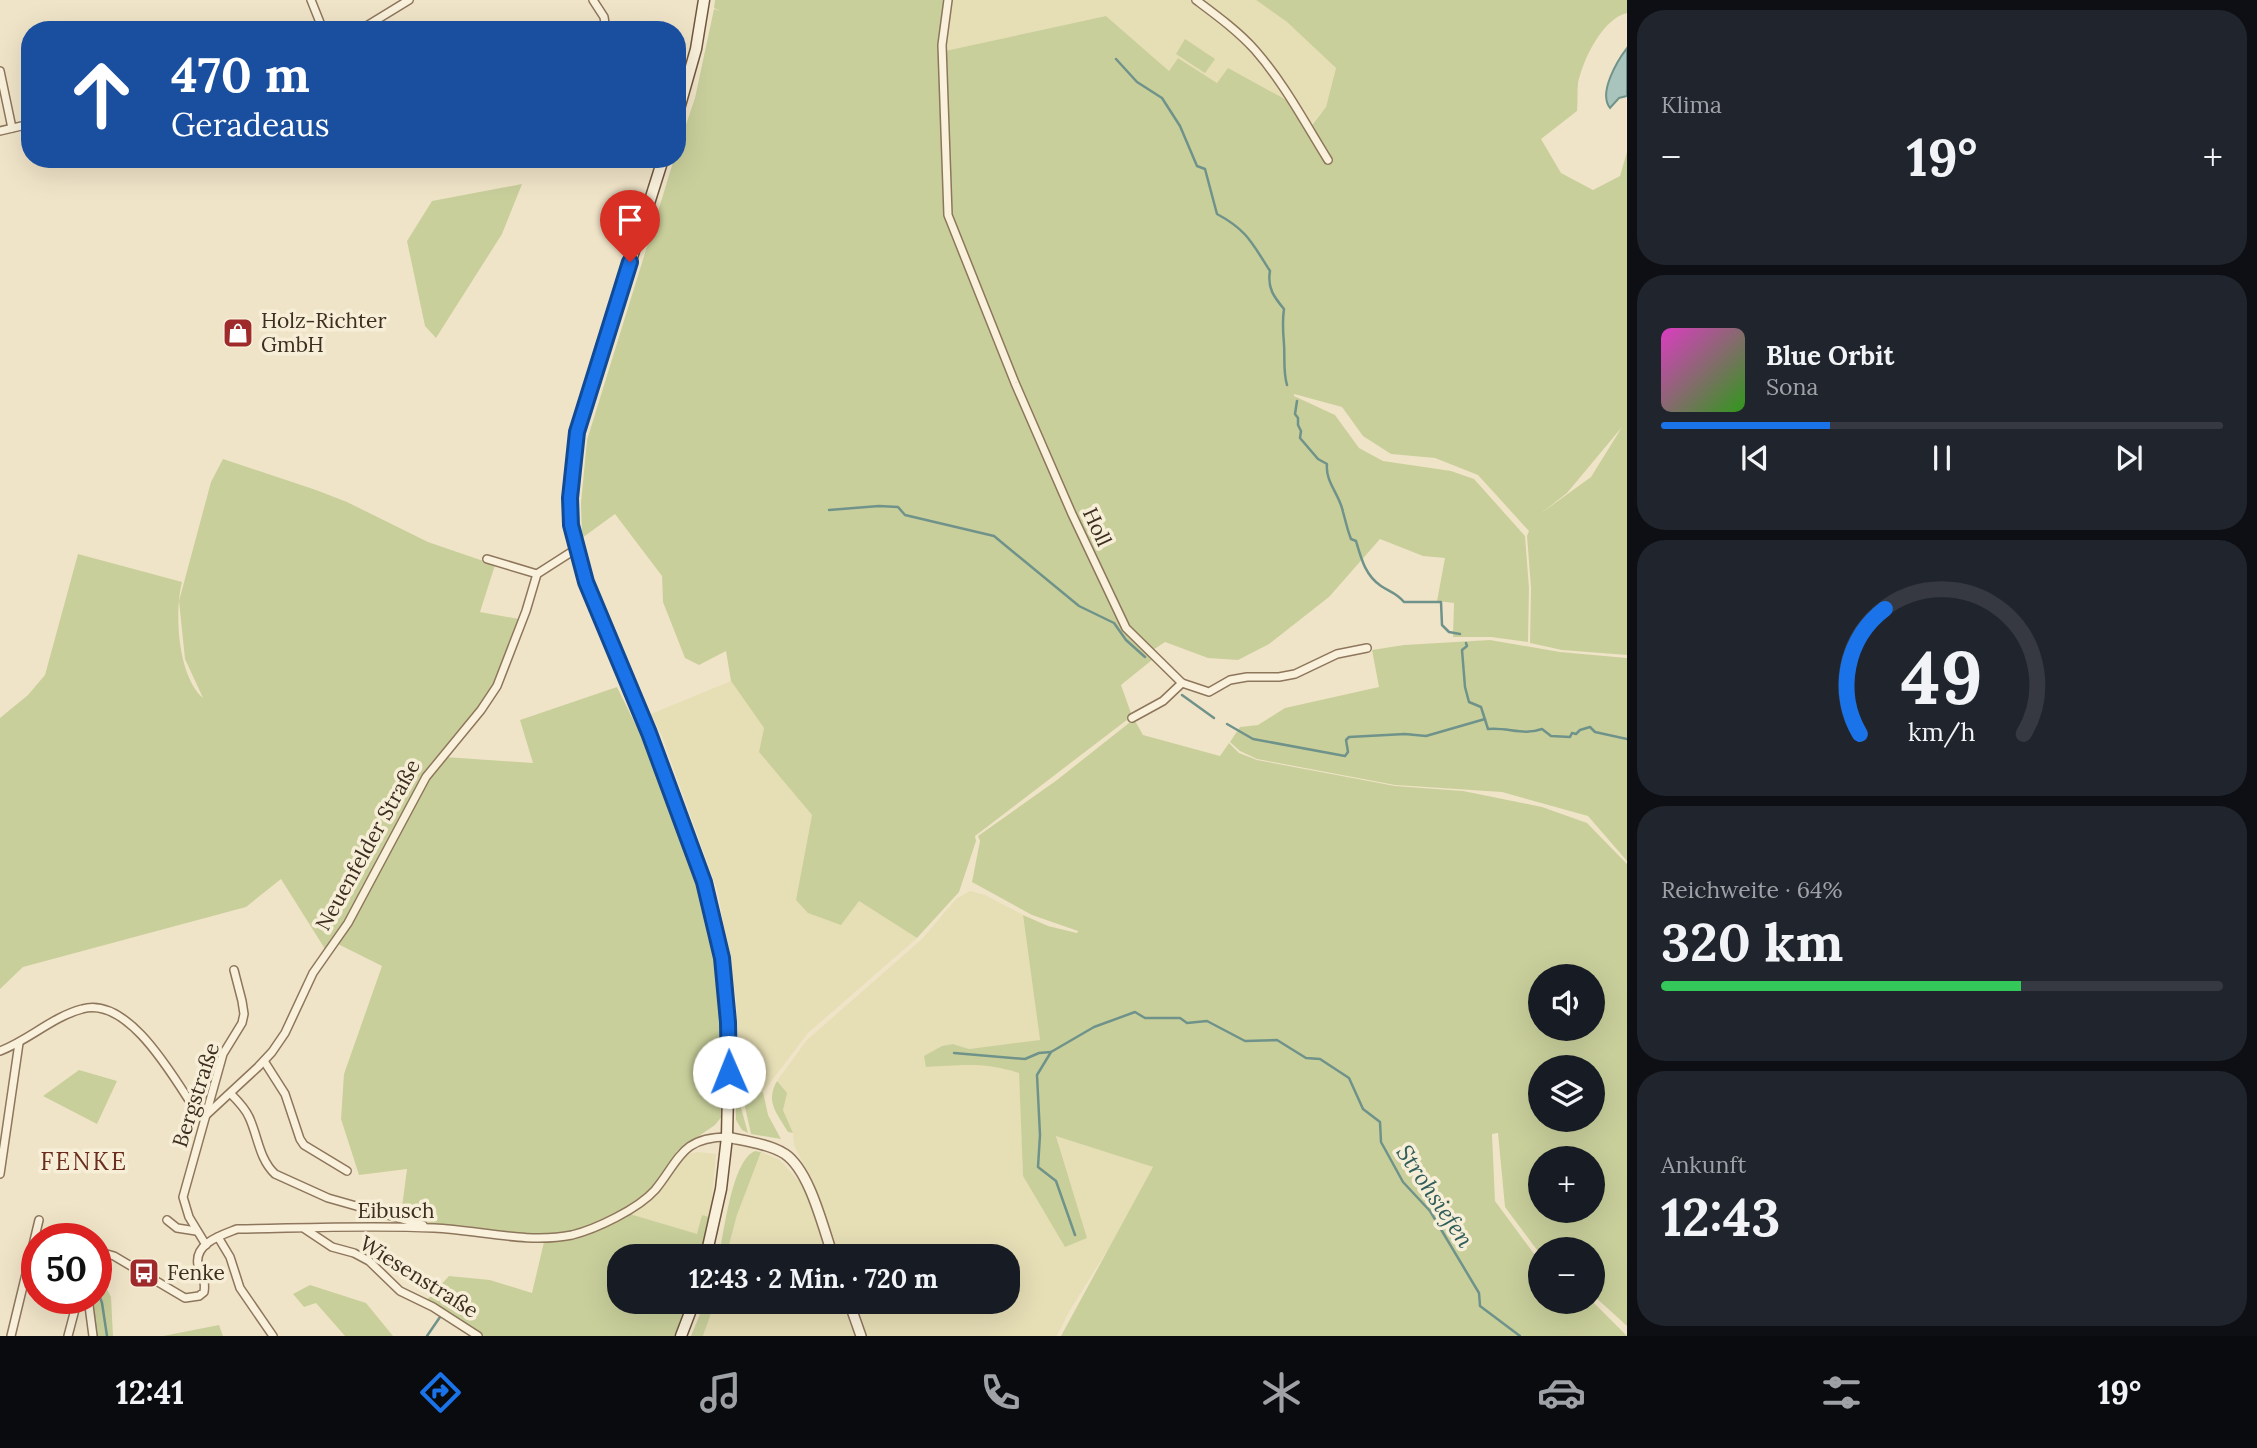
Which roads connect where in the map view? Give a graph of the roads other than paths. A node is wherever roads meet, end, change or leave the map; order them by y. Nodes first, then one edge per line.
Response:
1 (311, 0) edge
2 (409, 0) edge
3 (593, 0) edge
4 (704, 0) edge
5 (948, 0) edge
6 (1196, 0) edge
7 (319, 21) edge
8 (374, 21) edge
9 (605, 21) edge
10 (0, 71) edge
11 (686, 84) edge
12 (21, 126) edge
13 (12, 128) junction
14 (0, 131) edge
15 (1328, 160) dead end
16 (660, 168) edge
17 (576, 549) junction
18 (487, 559) dead end
19 (537, 574) junction
20 (1367, 648) dead end
21 (1182, 684) junction
22 (1132, 718) dead end
23 (234, 970) dead end
24 (19, 1043) junction
25 (0, 1051) edge
26 (264, 1061) junction
27 (232, 1094) junction
28 (204, 1117) junction
29 (727, 1138) junction
30 (348, 1171) dead end
31 (0, 1174) edge
32 (39, 1220) dead end
33 (167, 1220) dead end
34 (305, 1228) junction
35 (427, 1228) junction
36 (196, 1231) junction
37 (218, 1237) junction
38 (709, 1244) edge
39 (829, 1244) edge
40 (206, 1245) junction
41 (112, 1255) edge
42 (74, 1314) edge
43 (90, 1314) edge
44 (689, 1314) edge
45 (853, 1314) edge
46 (11, 1336) edge
47 (68, 1336) edge
48 (93, 1336) edge
49 (274, 1336) edge
50 (478, 1336) edge
51 (681, 1336) edge
52 (860, 1336) edge

1 - 7 street
2 - 8 street
3 - 9 street
4 - 11 main road
5 - 21 street, Holl
6 - 15 street
10 - 13 street
12 - 13 street
13 - 14 street
16 - 17 main road
17 - 19 street
17 - 29 main road
18 - 19 street
19 - 26 street, Neuenfelder Straße
20 - 21 street
21 - 22 street
23 - 28 street, Bergstraße
24 - 25 street
24 - 28 street
24 - 31 street
26 - 27 street, Neuenfelder Straße
26 - 30 street
27 - 28 street, Neuenfelder Straße
27 - 35 street
28 - 36 street, Bergstraße
29 - 35 street, Eibusch
29 - 38 main road
29 - 39 street
32 - 46 street
33 - 36 street
34 - 35 street, Eibusch
34 - 37 street, Eibusch
34 - 50 street, Wiesenstraße
36 - 40 street, Bergstraße
37 - 40 street, Eibusch
37 - 49 street
40 - 41 street
42 - 47 street
43 - 48 street
44 - 51 main road
45 - 52 street

